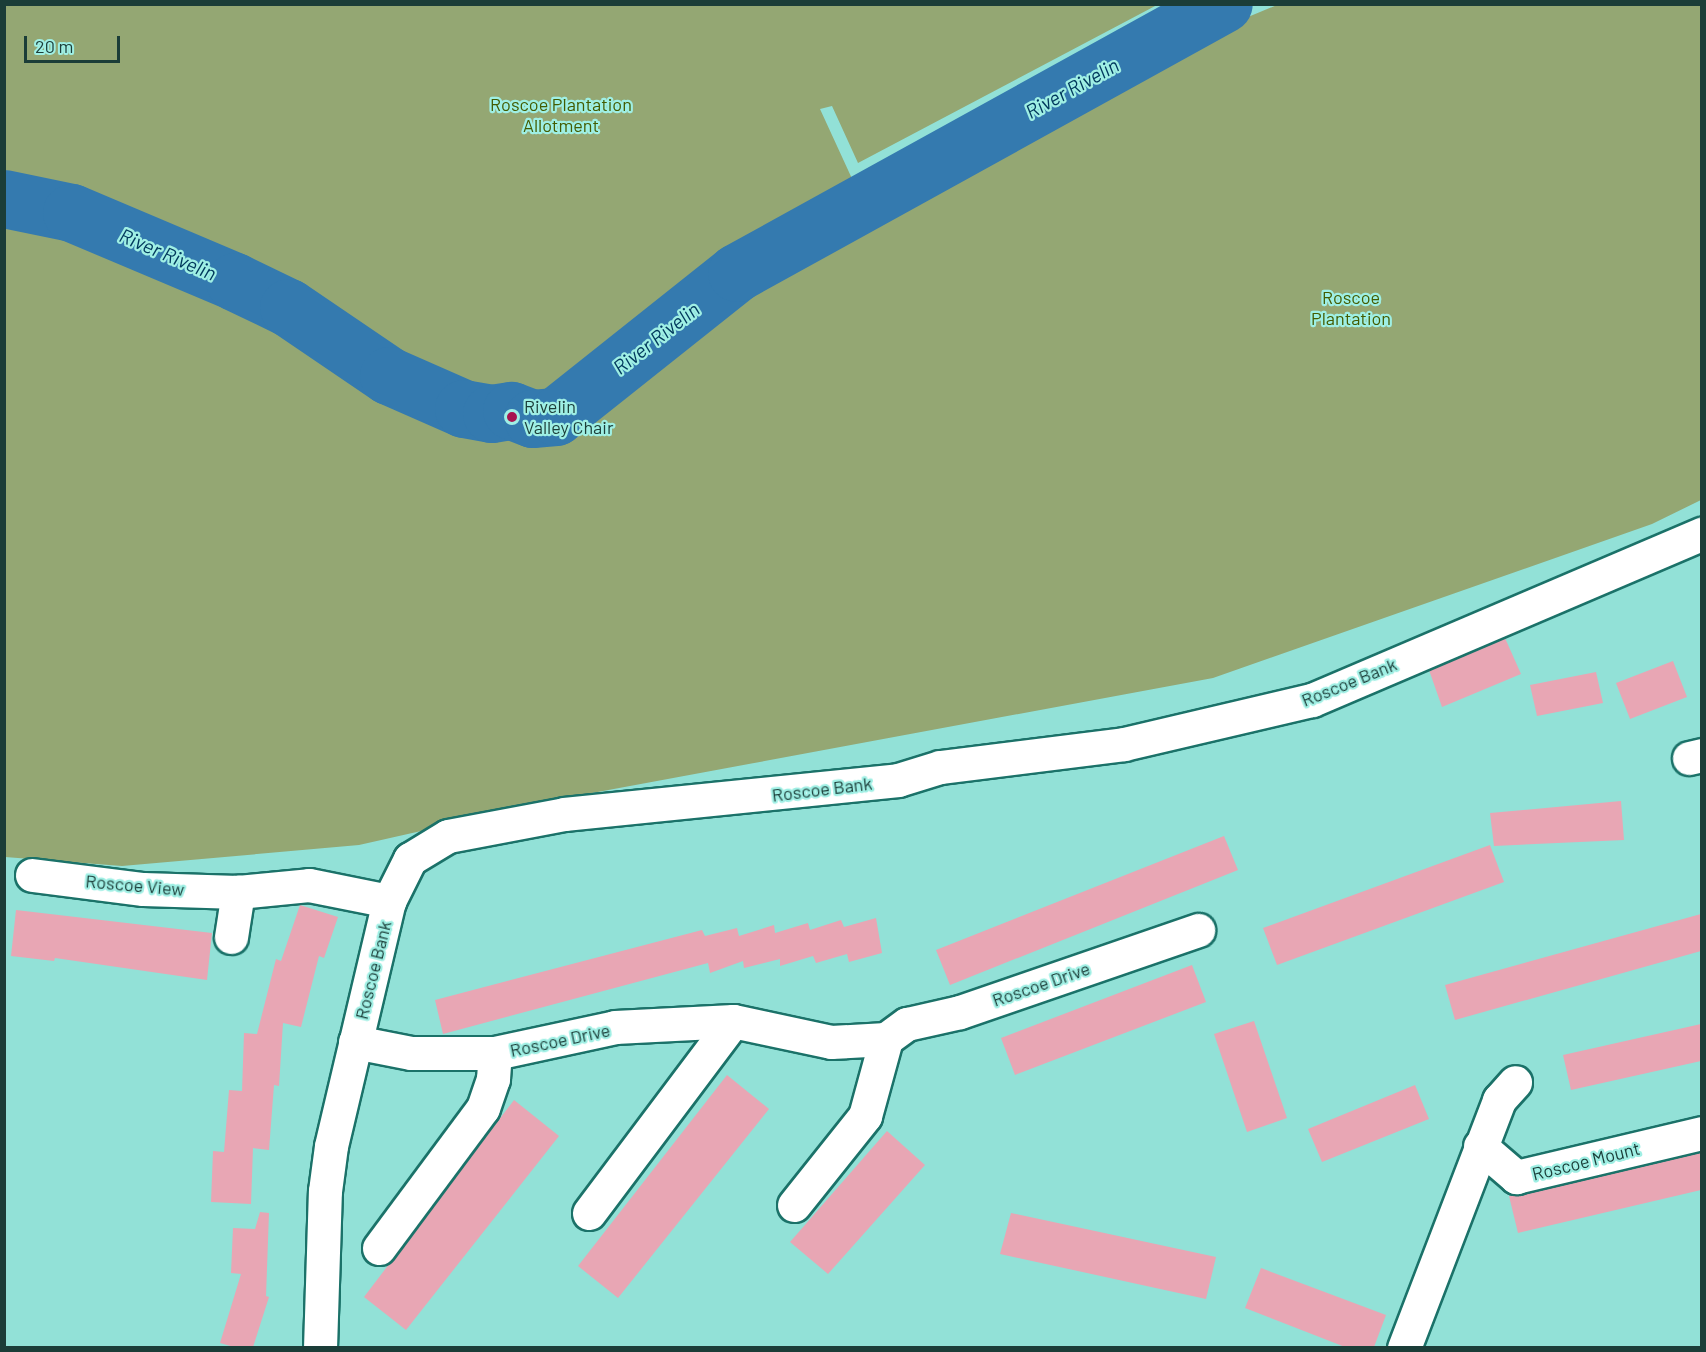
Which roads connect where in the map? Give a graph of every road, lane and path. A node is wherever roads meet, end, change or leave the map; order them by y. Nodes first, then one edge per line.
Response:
1 (1701, 534) edge
2 (32, 875) dead end
3 (238, 891) junction
4 (389, 901) junction
5 (1198, 930) dead end
6 (231, 937) dead end
7 (733, 1021) junction
8 (886, 1039) junction
9 (355, 1042) junction
10 (495, 1053) junction
11 (1515, 1082) dead end
12 (1701, 1133) edge
13 (1480, 1146) junction
14 (794, 1205) dead end
15 (589, 1213) dead end
16 (379, 1248) dead end
17 (320, 1347) edge
18 (1404, 1347) edge

1 - 4 street, Roscoe Bank
2 - 3 street, Roscoe View
3 - 4 street, Roscoe View
3 - 6 street
4 - 9 street, Roscoe Bank
5 - 8 street, Roscoe Drive
7 - 8 street, Roscoe Drive
7 - 10 street, Roscoe Drive
7 - 15 street
8 - 14 street
9 - 10 street, Roscoe Drive
9 - 17 street, Roscoe Bank
10 - 16 street, Roscoe Drive
11 - 13 street
12 - 13 street, Roscoe Mount
13 - 18 street

